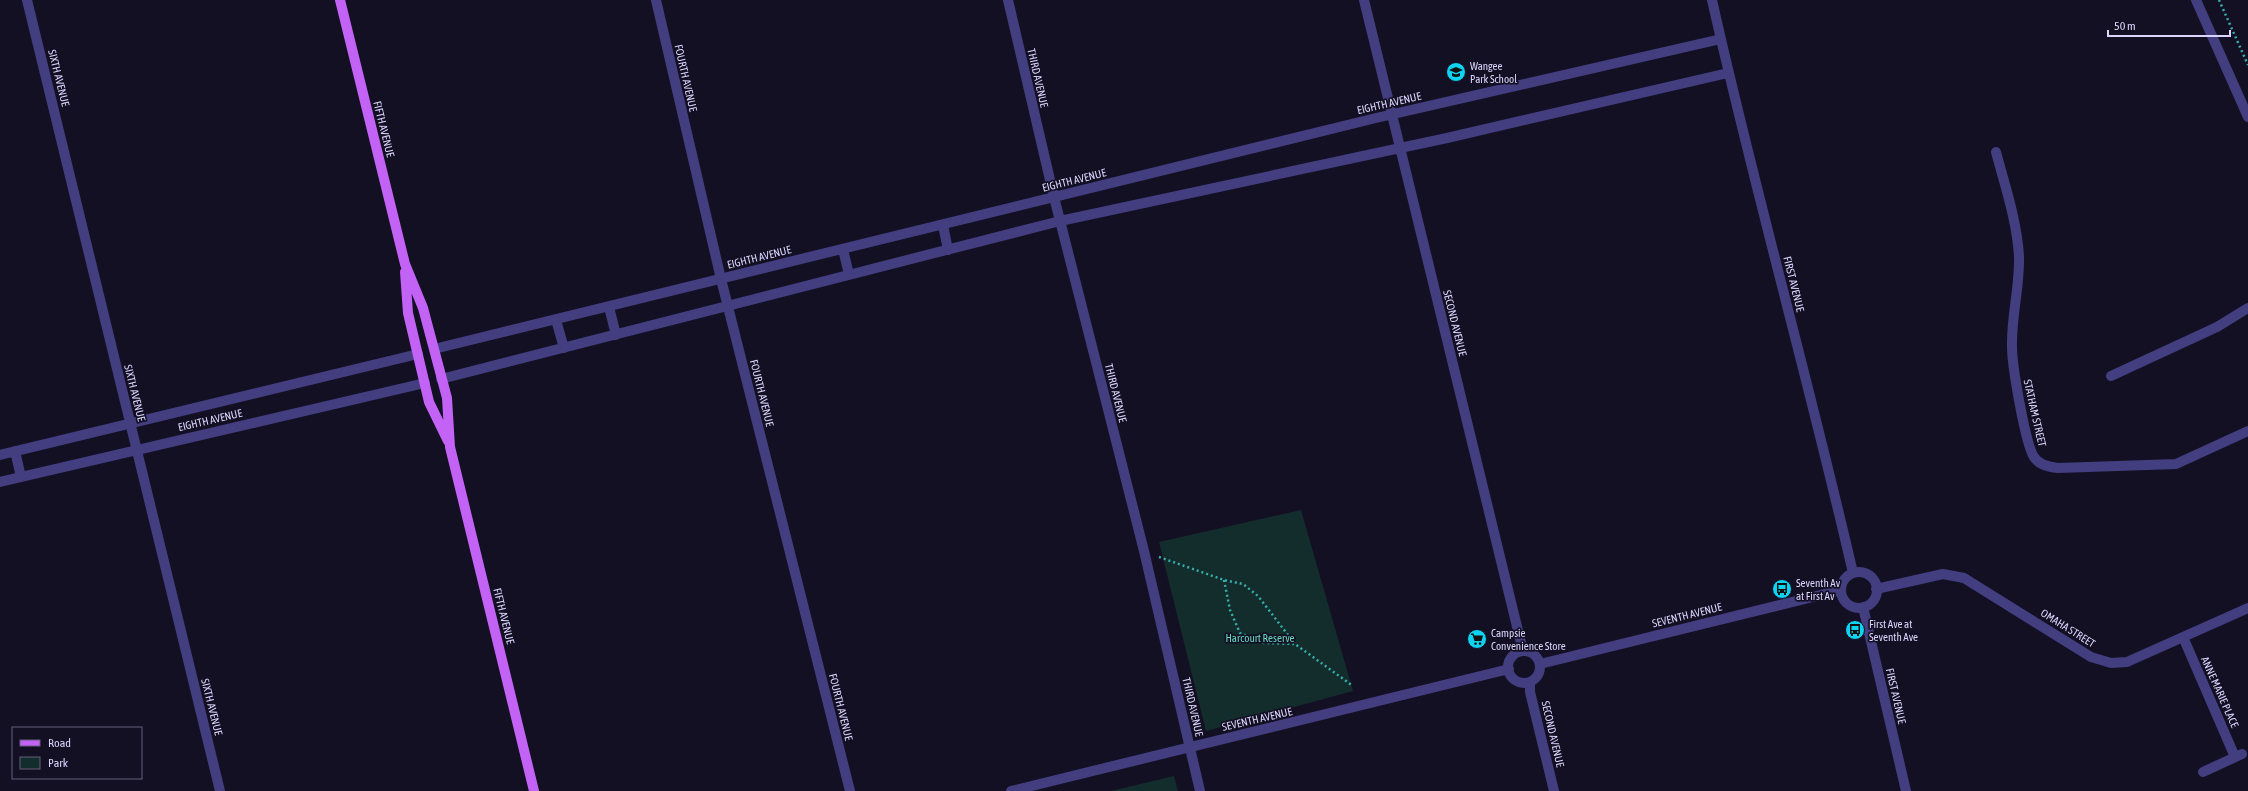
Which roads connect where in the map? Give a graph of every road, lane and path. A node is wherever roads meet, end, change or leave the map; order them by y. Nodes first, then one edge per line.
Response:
1 (28, 0) edge
2 (340, 0) edge
3 (656, 0) edge
4 (1008, 0) edge
5 (1364, 0) edge
6 (1712, 0) edge
7 (2196, 0) edge
8 (2219, 0) edge
9 (1721, 39) junction
10 (2248, 65) edge
11 (1728, 72) junction
12 (1391, 114) junction
13 (2248, 117) edge
14 (1399, 148) junction
15 (1996, 152) dead end
16 (1054, 197) junction
17 (1060, 221) junction
18 (942, 225) junction
19 (843, 249) junction
20 (948, 250) junction
21 (405, 264) junction
22 (848, 275) junction
23 (720, 279) junction
24 (728, 306) junction
25 (609, 307) junction
26 (2248, 308) edge
27 (556, 320) junction
28 (616, 335) junction
29 (564, 348) junction
30 (434, 349) junction
31 (418, 354) junction
32 (2111, 376) dead end
33 (441, 379) junction
34 (425, 383) junction
35 (130, 424) junction
36 (2248, 431) edge
37 (450, 446) junction
38 (136, 448) junction
39 (15, 451) junction
40 (0, 455) edge
41 (21, 477) junction
42 (0, 482) edge
43 (1144, 552) junction
44 (1853, 573) junction
45 (1224, 580) junction
46 (1841, 590) junction
47 (1876, 590) junction
48 (1863, 607) junction
49 (2248, 608) edge
50 (2183, 637) junction
51 (1295, 644) junction
52 (1523, 651) junction
53 (1540, 664) junction
54 (1509, 670) junction
55 (1530, 682) junction
56 (1353, 686) dead end
57 (1190, 747) junction
58 (2203, 772) dead end
59 (220, 791) edge
60 (534, 791) edge
61 (850, 791) edge
62 (1011, 791) edge
63 (1200, 791) edge
64 (1554, 791) edge
65 (1906, 791) edge

1 - 35 street, SIXTH AVENUE
2 - 21 main road, FIFTH AVENUE
3 - 23 street, FOURTH AVENUE
4 - 16 street, THIRD AVENUE
5 - 12 street, SECOND AVENUE
6 - 9 street, FIRST AVENUE
7 - 13 street
8 - 10 path
9 - 11 street, FIRST AVENUE
9 - 12 street, EIGHTH AVENUE
11 - 14 street
11 - 44 street, FIRST AVENUE
12 - 14 street, SECOND AVENUE
12 - 16 street, EIGHTH AVENUE
14 - 17 street
14 - 52 street, SECOND AVENUE
15 - 36 street, STATHAM STREET
16 - 17 street, THIRD AVENUE
16 - 18 street, EIGHTH AVENUE
17 - 20 street
17 - 43 street, THIRD AVENUE
18 - 19 street, EIGHTH AVENUE
18 - 20 street
19 - 22 street
19 - 23 street, EIGHTH AVENUE
20 - 22 street
21 - 30 main road, FIFTH AVENUE
21 - 31 main road, FIFTH AVENUE
22 - 24 street
23 - 24 street, FOURTH AVENUE
23 - 25 street, EIGHTH AVENUE
24 - 28 street
24 - 61 street, FOURTH AVENUE
25 - 27 street, EIGHTH AVENUE
25 - 28 street
26 - 32 street
27 - 29 street
27 - 30 street, EIGHTH AVENUE
28 - 29 street
29 - 33 street
30 - 33 main road, FIFTH AVENUE
31 - 34 main road, FIFTH AVENUE
31 - 35 street, EIGHTH AVENUE
33 - 37 main road, FIFTH AVENUE
34 - 37 main road, FIFTH AVENUE
34 - 38 street, EIGHTH AVENUE
35 - 38 street, SIXTH AVENUE
35 - 39 street, EIGHTH AVENUE
37 - 60 main road, FIFTH AVENUE
38 - 41 street, EIGHTH AVENUE
38 - 59 street, SIXTH AVENUE
39 - 40 street, EIGHTH AVENUE
39 - 41 street
41 - 42 street, EIGHTH AVENUE
43 - 45 path
43 - 57 street, THIRD AVENUE
44 - 46 street
44 - 47 street
45 - 51 path
45 - 51 path
46 - 48 street
46 - 53 street, SEVENTH AVENUE
47 - 48 street
47 - 50 street, OMAHA STREET
48 - 65 street, FIRST AVENUE
49 - 50 street, OMAHA STREET
50 - 58 street, ANNE MARIE PLACE
51 - 56 path
52 - 53 street
52 - 54 street
53 - 55 street
54 - 55 street
54 - 57 street, SEVENTH AVENUE
55 - 64 street, SECOND AVENUE
57 - 62 street, SEVENTH AVENUE
57 - 63 street, THIRD AVENUE

